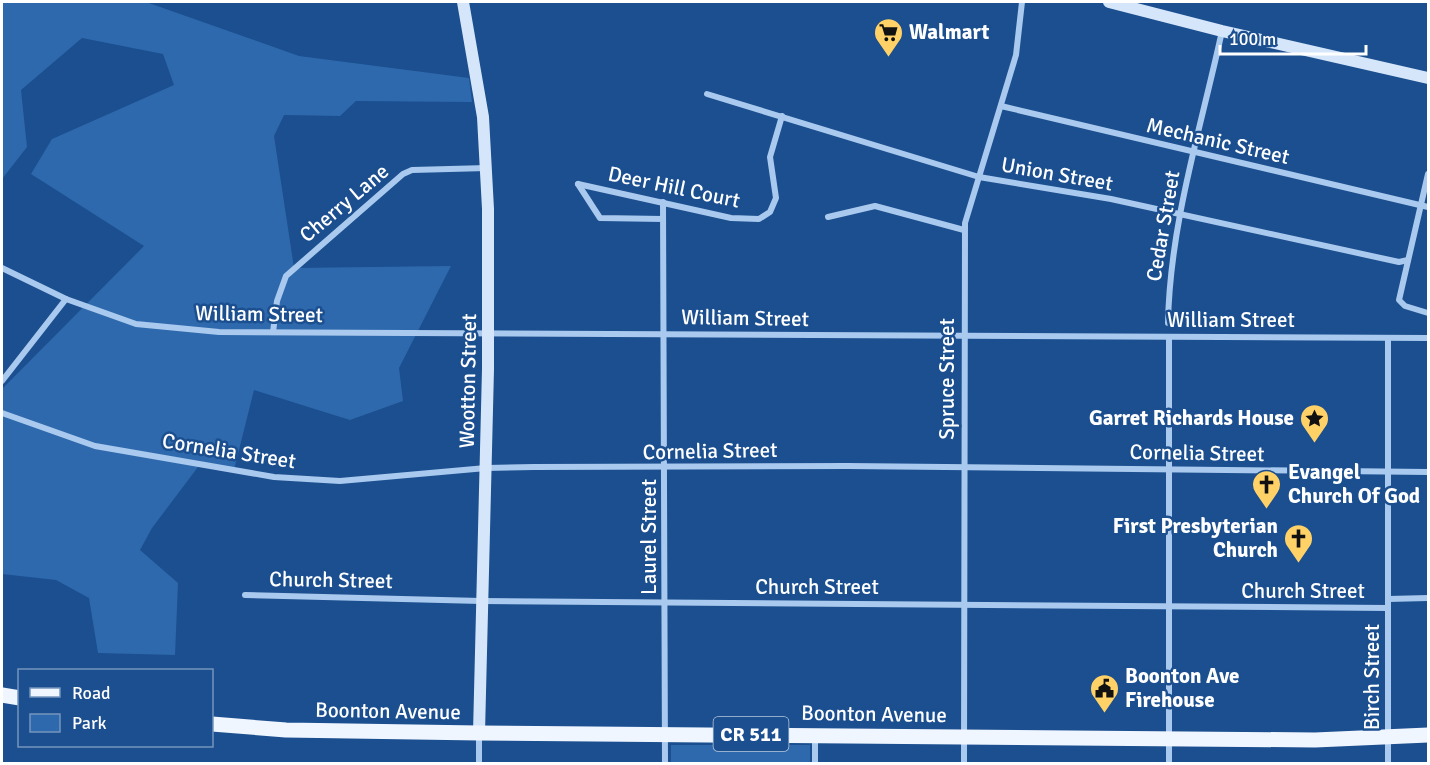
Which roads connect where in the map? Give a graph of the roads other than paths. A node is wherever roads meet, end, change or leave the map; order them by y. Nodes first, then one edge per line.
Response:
1 (463, 2) edge
2 (1022, 2) edge
3 (1109, 2) edge
4 (1222, 32) junction
5 (1428, 78) edge
6 (707, 94) dead end
7 (1001, 106) junction
8 (782, 116) junction
9 (1193, 153) junction
10 (487, 168) junction
11 (1428, 174) edge
12 (979, 177) junction
13 (663, 202) junction
14 (1425, 206) edge
15 (1179, 216) junction
16 (828, 217) dead end
17 (663, 219) junction
18 (964, 230) junction
19 (1408, 260) junction
20 (2, 268) edge
21 (66, 299) junction
22 (1428, 313) edge
23 (1168, 322) dead end
24 (273, 332) junction
25 (488, 332) junction
26 (664, 333) junction
27 (963, 337) junction
28 (1169, 337) junction
29 (1388, 338) junction
30 (1428, 338) edge
31 (2, 381) edge
32 (2, 413) edge
33 (486, 468) junction
34 (666, 468) junction
35 (964, 468) junction
36 (1170, 469) junction
37 (1387, 472) junction
38 (1428, 472) edge
39 (245, 594) dead end
40 (1428, 598) edge
41 (1388, 599) junction
42 (481, 601) junction
43 (665, 602) junction
44 (964, 604) junction
45 (1170, 607) junction
46 (1388, 608) junction
47 (2, 695) edge
48 (18, 698) edge
49 (213, 724) edge
50 (479, 733) junction
51 (665, 733) junction
52 (815, 734) junction
53 (1428, 735) edge
54 (964, 736) junction
55 (1389, 736) junction
56 (1169, 738) junction
57 (479, 764) edge
58 (665, 764) edge
59 (814, 764) edge
60 (964, 764) edge
61 (1169, 764) edge
62 (1388, 764) edge

1 - 10 street, Wootton Street
2 - 7 street, Spruce Street
3 - 4 street
4 - 5 street
4 - 9 street, Cedar Street
6 - 8 street, Union Street
7 - 9 street, Mechanic Street
7 - 12 street, Spruce Street
8 - 12 street, Union Street
8 - 13 street, Deer Hill Court
9 - 14 street, Mechanic Street
9 - 15 street, Cedar Street
10 - 24 street, Cherry Lane
10 - 25 street, Wootton Street
11 - 14 street
12 - 15 street, Union Street
12 - 18 street, Spruce Street
13 - 17 street, Laurel Street
13 - 17 street, Deer Hill Court
14 - 19 street
15 - 19 street, Union Street
15 - 23 street, Cedar Street
16 - 18 street
17 - 26 street, Laurel Street
18 - 27 street, Spruce Street
19 - 22 street
20 - 21 street, William Street
21 - 24 street, William Street
21 - 31 street
24 - 25 street, William Street
25 - 26 street, William Street
25 - 33 street, Wootton Street
26 - 27 street, William Street
26 - 34 street, Laurel Street
27 - 28 street, William Street
27 - 35 street, Spruce Street
28 - 29 street, William Street
28 - 36 street
29 - 30 street, William Street
29 - 37 street, Birch Street
32 - 33 street, Cornelia Street
33 - 34 street, Cornelia Street
33 - 42 street, Wootton Street
34 - 35 street, Cornelia Street
34 - 43 street, Laurel Street
35 - 36 street, Cornelia Street
35 - 44 street, Spruce Street
36 - 37 street, Cornelia Street
36 - 45 street
37 - 38 street, Cornelia Street
37 - 41 street, Birch Street
39 - 42 street, Church Street
40 - 41 street, Church Street
41 - 46 street, Birch Street
42 - 43 street, Church Street
42 - 50 street, Wootton Street
43 - 44 street, Church Street
43 - 51 street, Laurel Street
44 - 45 street, Church Street
44 - 54 street, Spruce Street
45 - 46 street, Church Street
45 - 56 street
46 - 55 street, Birch Street
47 - 48 main road
49 - 50 main road, Boonton Avenue / CR 511
50 - 51 main road, Boonton Avenue / CR 511
50 - 57 street, Wootton Street
51 - 52 main road, Boonton Avenue / CR 511
51 - 58 street, Laurel Street
52 - 54 main road, Boonton Avenue / CR 511
52 - 59 street
53 - 55 main road, Boonton Avenue / CR 511
54 - 56 main road, Boonton Avenue / CR 511
54 - 60 street, Spruce Street
55 - 56 main road, Boonton Avenue / CR 511
55 - 62 street, Birch Street
56 - 61 street

